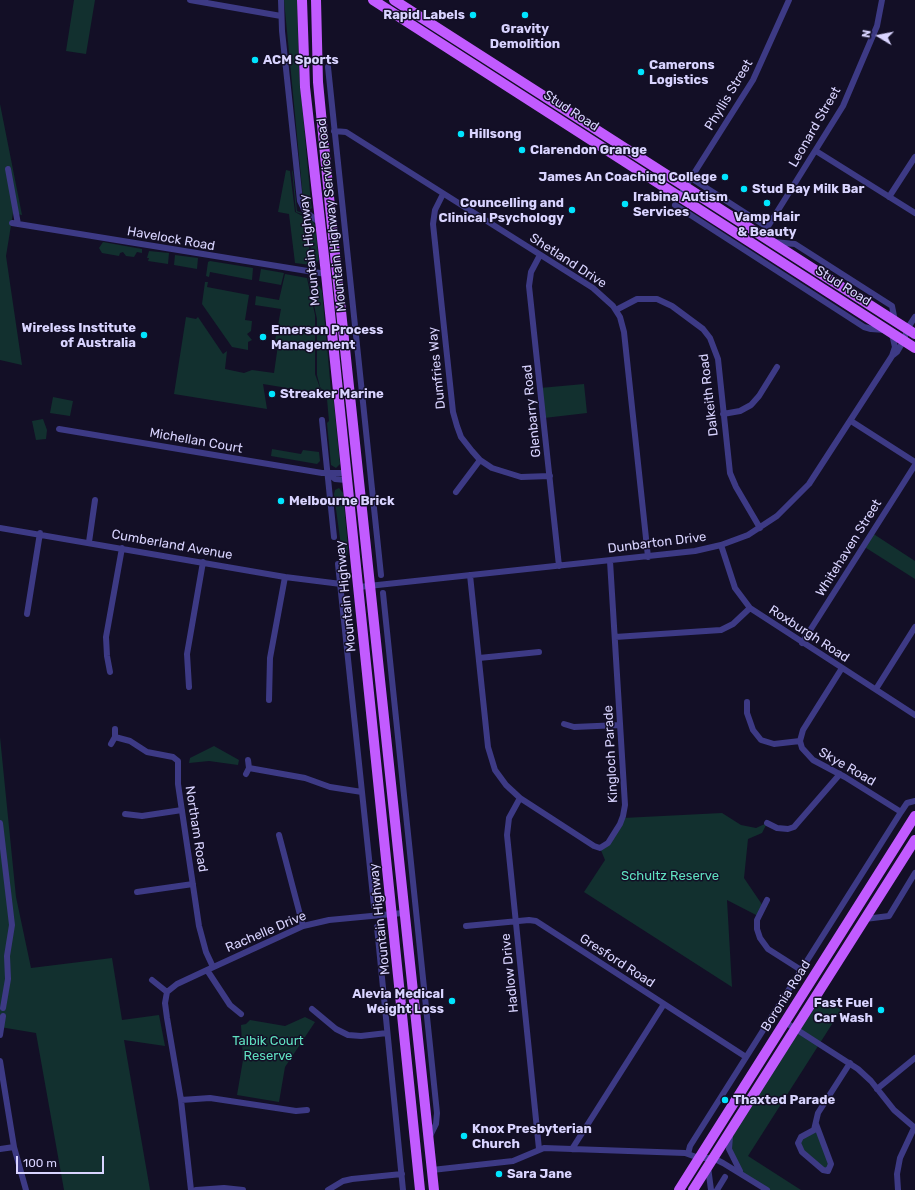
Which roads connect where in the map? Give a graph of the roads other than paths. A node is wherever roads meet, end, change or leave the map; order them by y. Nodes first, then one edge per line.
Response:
1 (190, 0) edge
2 (281, 0) edge
3 (302, 0) edge
4 (316, 0) edge
5 (373, 0) edge
6 (386, 0) edge
7 (394, 0) edge
8 (789, 0) edge
9 (882, 0) edge
10 (394, 13) junction
11 (281, 16) junction
12 (317, 50) junction
13 (472, 50) junction
14 (328, 68) dead end
15 (497, 79) junction
16 (305, 87) junction
17 (334, 131) junction
18 (620, 144) junction
19 (816, 151) junction
20 (614, 154) junction
21 (915, 157) edge
22 (647, 162) junction
23 (8, 169) dead end
24 (641, 171) junction
25 (691, 178) junction
26 (685, 187) junction
27 (443, 194) junction
28 (889, 197) junction
29 (678, 200) junction
30 (683, 211) junction
31 (915, 213) edge
32 (321, 224) junction
33 (764, 232) junction
34 (540, 255) junction
35 (337, 273) junction
36 (326, 274) junction
37 (616, 310) junction
38 (915, 317) edge
39 (889, 331) junction
40 (911, 331) edge
41 (904, 340) junction
42 (915, 348) edge
43 (892, 356) junction
44 (777, 367) dead end
45 (723, 414) junction
46 (322, 420) dead end
47 (850, 421) junction
48 (59, 429) dead end
49 (480, 460) junction
50 (915, 463) edge
51 (329, 474) junction
52 (358, 475) junction
53 (346, 476) junction
54 (550, 476) junction
55 (456, 492) dead end
56 (95, 500) dead end
57 (0, 528) edge
58 (760, 528) junction
59 (40, 533) junction
60 (334, 537) dead end
61 (89, 542) junction
62 (721, 545) junction
63 (122, 548) junction
64 (648, 557) junction
65 (610, 560) junction
66 (203, 562) junction
67 (338, 564) dead end
68 (559, 566) junction
69 (381, 575) dead end
70 (470, 576) junction
71 (285, 577) junction
72 (341, 584) junction
73 (370, 586) junction
74 (359, 587) junction
75 (383, 593) dead end
76 (750, 608) junction
77 (27, 614) dead end
78 (373, 624) junction
79 (915, 627) edge
80 (387, 636) junction
81 (615, 637) junction
82 (802, 643) junction
83 (539, 652) dead end
84 (377, 658) junction
85 (479, 658) junction
86 (842, 668) junction
87 (110, 672) dead end
88 (366, 672) junction
89 (189, 687) dead end
90 (876, 690) junction
91 (269, 700) dead end
92 (747, 702) dead end
93 (915, 715) edge
94 (564, 724) dead end
95 (620, 725) junction
96 (114, 729) dead end
97 (115, 737) junction
98 (800, 741) junction
99 (111, 744) dead end
100 (248, 760) dead end
101 (249, 768) junction
102 (246, 774) dead end
103 (840, 774) junction
104 (362, 792) junction
105 (520, 798) junction
106 (915, 801) edge
107 (182, 810) junction
108 (901, 812) junction
109 (125, 814) dead end
110 (915, 816) edge
111 (0, 823) edge
112 (767, 823) dead end
113 (279, 835) dead end
114 (915, 840) edge
115 (915, 873) edge
116 (193, 884) junction
117 (137, 892) dead end
118 (768, 900) dead end
119 (374, 906) dead end
120 (403, 913) junction
121 (392, 914) junction
122 (865, 919) junction
123 (516, 921) junction
124 (303, 926) junction
125 (466, 926) dead end
126 (377, 927) dead end
127 (213, 967) junction
128 (207, 970) junction
129 (801, 970) junction
130 (152, 980) dead end
131 (167, 992) junction
132 (664, 1004) junction
133 (3, 1008) dead end
134 (312, 1009) dead end
135 (241, 1014) dead end
136 (1, 1016) edge
137 (785, 1022) junction
138 (796, 1029) junction
139 (387, 1033) junction
140 (0, 1035) edge
141 (746, 1057) junction
142 (915, 1058) edge
143 (0, 1061) edge
144 (420, 1062) junction
145 (408, 1063) junction
146 (850, 1063) junction
147 (422, 1079) junction
148 (409, 1080) junction
149 (878, 1088) junction
150 (180, 1100) junction
151 (307, 1110) dead end
152 (816, 1124) junction
153 (732, 1128) junction
154 (915, 1128) edge
155 (428, 1139) junction
156 (14, 1147) junction
157 (0, 1149) edge
158 (539, 1149) junction
159 (572, 1149) junction
160 (688, 1154) junction
161 (699, 1158) junction
162 (710, 1163) junction
163 (432, 1170) junction
164 (741, 1172) junction
165 (402, 1174) junction
166 (726, 1177) dead end
167 (26, 1190) edge
168 (191, 1190) edge
169 (196, 1190) edge
170 (243, 1190) edge
171 (328, 1190) edge
172 (403, 1190) edge
173 (420, 1190) edge
174 (434, 1190) edge
175 (679, 1190) edge
176 (693, 1190) edge
177 (711, 1190) edge
178 (717, 1190) edge
179 (767, 1190) edge
180 (898, 1190) edge

1 - 11 street
2 - 11 street
3 - 16 main road, Mountain Highway
4 - 12 main road, Mountain Highway
5 - 10 main road, Stud Road
6 - 10 main road
7 - 13 main road, Stud Road
8 - 25 street, Phyllis Street
9 - 19 street, Leonard Street
10 - 15 main road, Stud Road
11 - 32 street
12 - 16 main road
12 - 35 main road, Mountain Highway
13 - 15 main road
13 - 18 main road, Stud Road
14 - 17 street, Mountain Highway Service Road
15 - 20 main road, Stud Road
16 - 32 main road, Mountain Highway
17 - 27 street, Shetland Drive
17 - 69 street, Mountain Highway Service Road
18 - 20 main road
18 - 22 main road, Stud Road
19 - 28 street
19 - 33 street, Leonard Street
20 - 24 main road, Stud Road
21 - 28 street
22 - 24 main road
22 - 26 main road, Stud Road
23 - 36 street, Havelock Road
24 - 29 main road, Stud Road
25 - 26 street, Phyllis Street
25 - 33 street
26 - 29 street, Phyllis Street
26 - 33 main road, Stud Road
27 - 34 street, Shetland Drive
27 - 49 street, Dumfries Way
28 - 31 street
29 - 30 street
29 - 30 street
29 - 39 main road, Stud Road
30 - 39 street
32 - 36 main road, Mountain Highway
33 - 40 main road, Stud Road
34 - 37 street, Shetland Drive
34 - 54 street, Glenbarry Road
35 - 36 main road
35 - 52 main road, Mountain Highway
36 - 53 main road, Mountain Highway
37 - 45 street, Dalkeith Road
37 - 64 street, Shetland Drive
38 - 40 street, Dunbarton Drive
39 - 41 main road, Stud Road
39 - 43 street
40 - 41 street, Dunbarton Drive
41 - 42 main road, Stud Road
41 - 43 street, Dunbarton Drive
43 - 47 street, Dunbarton Drive
44 - 45 street
45 - 58 street, Dalkeith Road
46 - 51 street
47 - 50 street
47 - 58 street, Dunbarton Drive
48 - 51 street, Michellan Court
49 - 54 street, Dumfries Way
49 - 55 street
50 - 82 street, Whitehaven Street
51 - 53 street, Michellan Court
51 - 60 street
52 - 53 main road
52 - 73 main road, Mountain Highway
53 - 74 main road, Mountain Highway
54 - 68 street, Glenbarry Road
56 - 61 street
57 - 59 street, Cumberland Avenue
58 - 62 street, Dunbarton Drive
59 - 61 street, Cumberland Avenue
59 - 77 street
61 - 63 street, Cumberland Avenue
62 - 64 street, Dunbarton Drive
62 - 76 street, Roxburgh Road
63 - 66 street, Cumberland Avenue
63 - 87 street
64 - 65 street, Dunbarton Drive
65 - 68 street, Dunbarton Drive
65 - 81 street, Kingloch Parade
66 - 71 street, Cumberland Avenue
66 - 89 street
67 - 72 street
68 - 70 street, Dunbarton Drive
70 - 73 street, Dunbarton Drive
70 - 85 street, Kingloch Parade
71 - 72 street, Cumberland Avenue
71 - 91 street
72 - 104 street
73 - 74 street, Dunbarton Drive
73 - 78 main road, Mountain Highway
74 - 88 main road, Mountain Highway
75 - 80 street
76 - 81 street
76 - 82 street, Roxburgh Road
78 - 80 street
78 - 84 main road, Mountain Highway
79 - 90 street
80 - 155 street
81 - 95 street, Kingloch Parade
82 - 86 street, Roxburgh Road
83 - 85 street
84 - 88 main road
84 - 120 main road, Mountain Highway
85 - 105 street, Kingloch Parade
86 - 90 street, Roxburgh Road
86 - 98 street
88 - 121 main road, Mountain Highway
90 - 93 street, Roxburgh Road
92 - 98 street
94 - 95 street
95 - 105 street, Kingloch Parade
96 - 97 street
97 - 99 street
97 - 107 street, Northam Road
98 - 103 street, Skye Road
100 - 101 street
101 - 102 street
101 - 104 street
103 - 108 street, Skye Road
103 - 112 street
104 - 119 street
105 - 123 street, Hadlow Drive
106 - 108 street, Boronia Road
107 - 109 street
107 - 116 street, Northam Road
108 - 129 street, Boronia Road
110 - 137 main road, Boronia Road
111 - 133 street
113 - 124 street
114 - 122 main road, Boronia Road
115 - 122 street
116 - 117 street
116 - 127 street, Northam Road
118 - 129 street
120 - 121 street, Rachelle Drive
120 - 144 main road, Mountain Highway
121 - 124 street, Rachelle Drive
121 - 145 main road, Mountain Highway
122 - 138 main road, Boronia Road
123 - 125 street, Gresford Road
123 - 132 street, Gresford Road
123 - 158 street, Hadlow Drive
124 - 127 street, Rachelle Drive
126 - 139 street, Mountain Highway
127 - 128 street, Rachelle Drive
128 - 131 street, Rachelle Drive
128 - 135 street
129 - 141 street, Boronia Road
130 - 131 street
131 - 150 street
132 - 141 street, Gresford Road
132 - 159 street
134 - 139 street
136 - 140 street
137 - 138 street
137 - 161 main road, Boronia Road
138 - 146 street
138 - 153 main road, Boronia Road
139 - 165 street, Mountain Highway
141 - 160 street, Boronia Road
142 - 149 street
143 - 156 street
144 - 145 main road
144 - 147 main road, Mountain Highway
145 - 148 main road, Mountain Highway
146 - 149 street
146 - 152 street
147 - 148 main road
147 - 155 main road, Mountain Highway
148 - 173 main road, Mountain Highway
149 - 154 street
150 - 151 street
150 - 168 street
152 - 152 street
153 - 162 main road, Boronia Road
153 - 164 street
154 - 180 street
155 - 163 main road, Mountain Highway
156 - 157 street
156 - 167 street
158 - 159 street
158 - 163 street
159 - 160 street
160 - 161 street
161 - 162 street
161 - 175 main road, Boronia Road
162 - 164 street
162 - 176 main road, Boronia Road
162 - 177 street
163 - 174 main road, Mountain Highway
164 - 179 street
165 - 171 street
165 - 172 street, Mountain Highway
166 - 178 street
169 - 170 street

